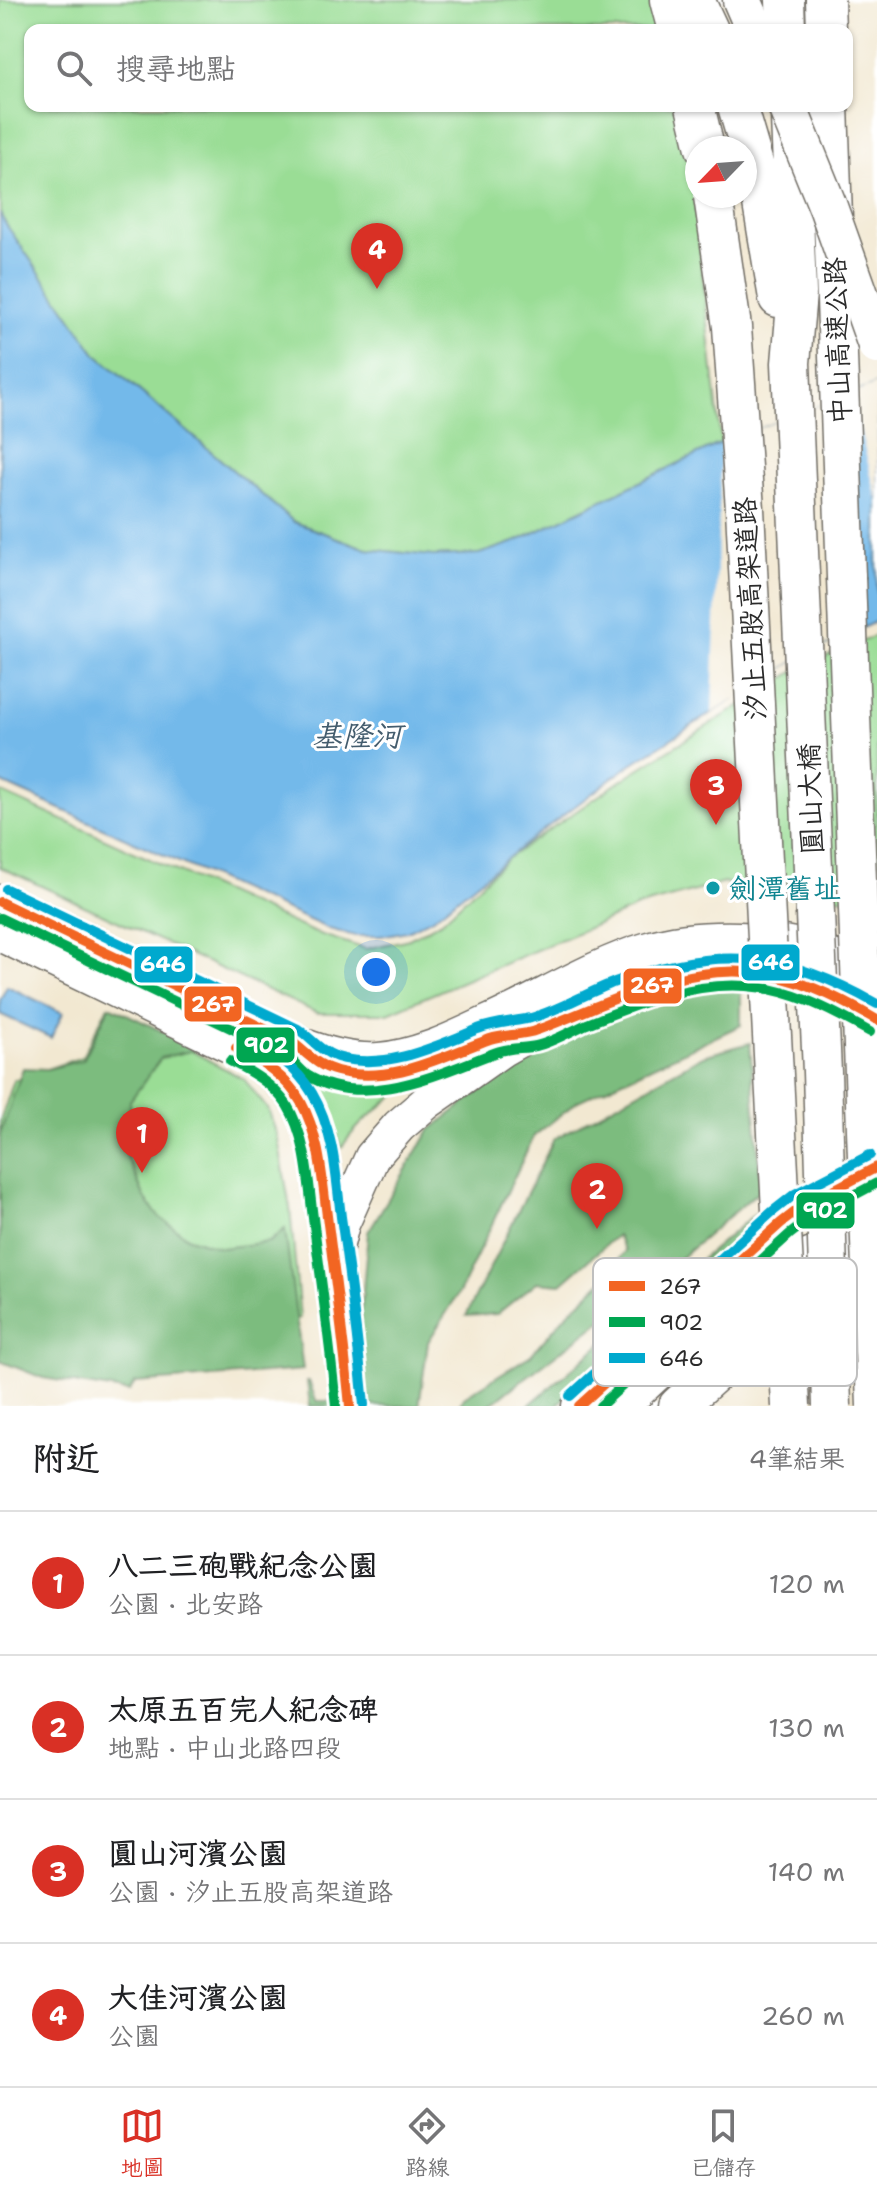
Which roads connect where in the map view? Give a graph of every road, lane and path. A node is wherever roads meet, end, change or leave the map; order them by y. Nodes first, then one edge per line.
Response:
1 (669, 0) edge
2 (695, 0) edge
3 (742, 0) edge
4 (785, 0) edge
5 (825, 0) edge
6 (675, 24) edge
7 (706, 24) edge
8 (752, 24) edge
9 (786, 24) edge
10 (826, 24) edge
11 (696, 112) edge
12 (739, 112) edge
13 (788, 112) edge
14 (790, 112) edge
15 (829, 112) edge
16 (702, 136) edge
17 (715, 208) edge
18 (877, 345) edge
19 (791, 363) junction
20 (800, 575) joint
21 (846, 577) joint
22 (0, 902) edge
23 (0, 934) edge
24 (877, 986) edge
25 (877, 1020) edge
26 (533, 1032) junction
27 (301, 1047) junction
28 (876, 1168) edge
29 (877, 1235) edge
30 (742, 1258) edge
31 (783, 1258) edge
32 (807, 1258) edge
33 (828, 1258) edge
34 (333, 1260) junction
35 (877, 1263) edge
36 (857, 1269) edge
37 (600, 1386) edge
38 (641, 1386) edge
39 (669, 1386) edge
40 (700, 1386) edge
41 (790, 1386) edge
42 (831, 1386) edge
43 (349, 1403) dead end
44 (579, 1406) edge
45 (619, 1406) edge
46 (648, 1406) edge
47 (678, 1406) edge
48 (791, 1406) edge
49 (832, 1406) edge
50 (876, 1406) edge

1 - 6 highway
2 - 7 highway
3 - 8 highway
4 - 9 highway
5 - 10 highway
11 - 16 highway
12 - 19 highway
13 - 19 highway, 中山高速公路, bridge
14 - 18 highway, bridge
15 - 21 highway, 中山高速公路, bridge
17 - 31 highway, 汐止五股高架道路, bridge
19 - 20 highway, 中山高速公路
20 - 33 highway, 圓山大橋, bridge
21 - 50 highway, 圓山大橋, bridge
22 - 27 main road
23 - 34 main road
24 - 27 highway
25 - 26 main road
26 - 27 main road
26 - 34 main road
28 - 30 main road
29 - 32 highway, bridge
34 - 43 main road
35 - 36 highway
37 - 44 main road
38 - 45 highway, bridge
39 - 46 highway, bridge
40 - 47 highway, bridge
41 - 48 highway, 汐止五股高架道路, bridge
42 - 49 highway, 圓山大橋, bridge

